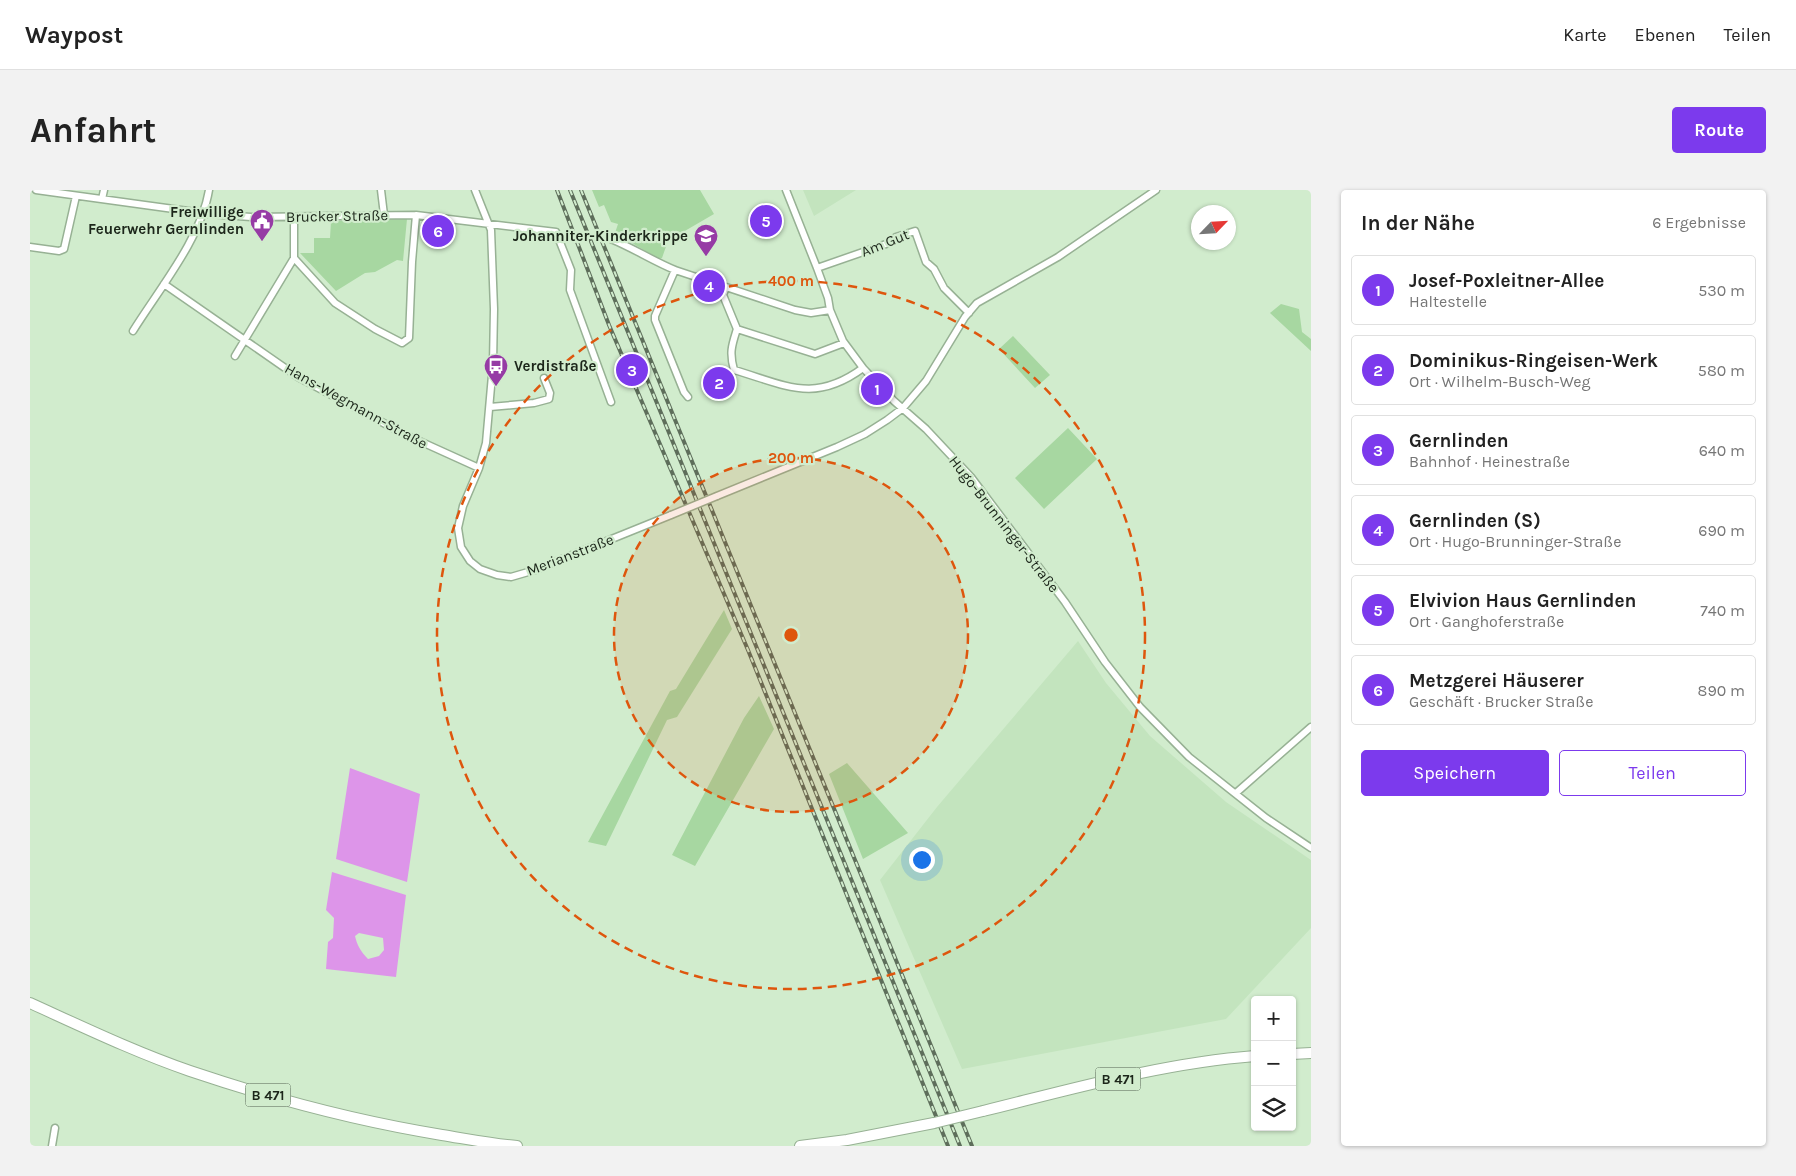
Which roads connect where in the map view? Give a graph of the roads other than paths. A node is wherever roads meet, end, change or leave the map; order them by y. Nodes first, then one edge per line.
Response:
1 (36, 190) edge
2 (104, 190) edge
3 (209, 190) edge
4 (381, 190) edge
5 (475, 190) edge
6 (786, 190) edge
7 (1156, 190) edge
8 (76, 196) junction
9 (102, 199) junction
10 (203, 212) junction
11 (384, 215) junction
12 (416, 215) junction
13 (294, 217) junction
14 (488, 223) junction
15 (611, 239) dead end
16 (30, 247) edge
17 (294, 258) junction
18 (817, 268) junction
19 (675, 270) junction
20 (164, 284) junction
21 (726, 287) junction
22 (830, 310) junction
23 (969, 313) junction
24 (737, 328) junction
25 (133, 331) dead end
26 (245, 339) junction
27 (844, 343) junction
28 (235, 356) dead end
29 (863, 368) junction
30 (544, 378) dead end
31 (688, 396) dead end
32 (611, 402) dead end
33 (490, 407) junction
34 (902, 408) junction
35 (479, 468) junction
36 (1311, 728) edge
37 (1236, 793) junction
38 (1311, 848) edge
39 (30, 1003) edge
40 (1311, 1053) edge
41 (1296, 1054) edge
42 (1251, 1056) edge
43 (55, 1128) dead end
44 (52, 1146) edge
45 (517, 1146) edge
46 (800, 1146) edge

1 - 8 street, Brucker Straße
2 - 9 street
3 - 10 street
4 - 11 street
5 - 14 street, Merianstraße
6 - 18 street, Hugo-Brunninger-Straße
7 - 23 street, Merianstraße
8 - 9 street, Brucker Straße
8 - 16 street
9 - 10 street, Brucker Straße
10 - 13 street, Brucker Straße
10 - 20 street
11 - 12 street, Brucker Straße
11 - 13 street, Brucker Straße
12 - 14 street, Brucker Straße
12 - 17 street
13 - 17 street
14 - 32 street, Brucker Straße
14 - 33 street, Merianstraße
15 - 19 street
17 - 26 street
18 - 22 street, Hugo-Brunninger-Straße
18 - 23 street, Am Gut
19 - 21 street
19 - 31 street
20 - 25 street
20 - 26 street, Hans-Wegmann-Straße
21 - 22 street
21 - 24 street
22 - 27 street, Hugo-Brunninger-Straße
23 - 34 street, Merianstraße
24 - 27 street
24 - 29 street
26 - 28 street
26 - 35 street, Hans-Wegmann-Straße
27 - 29 street, Hugo-Brunninger-Straße
29 - 34 street, Hugo-Brunninger-Straße
30 - 33 street
33 - 35 street, Merianstraße
34 - 35 street, Merianstraße, bridge
34 - 37 street, Hugo-Brunninger-Straße
36 - 37 street
37 - 38 street, Hugo-Brunninger-Straße
39 - 45 highway, B 471
40 - 41 highway
42 - 46 highway, B 471, bridge
43 - 44 street

